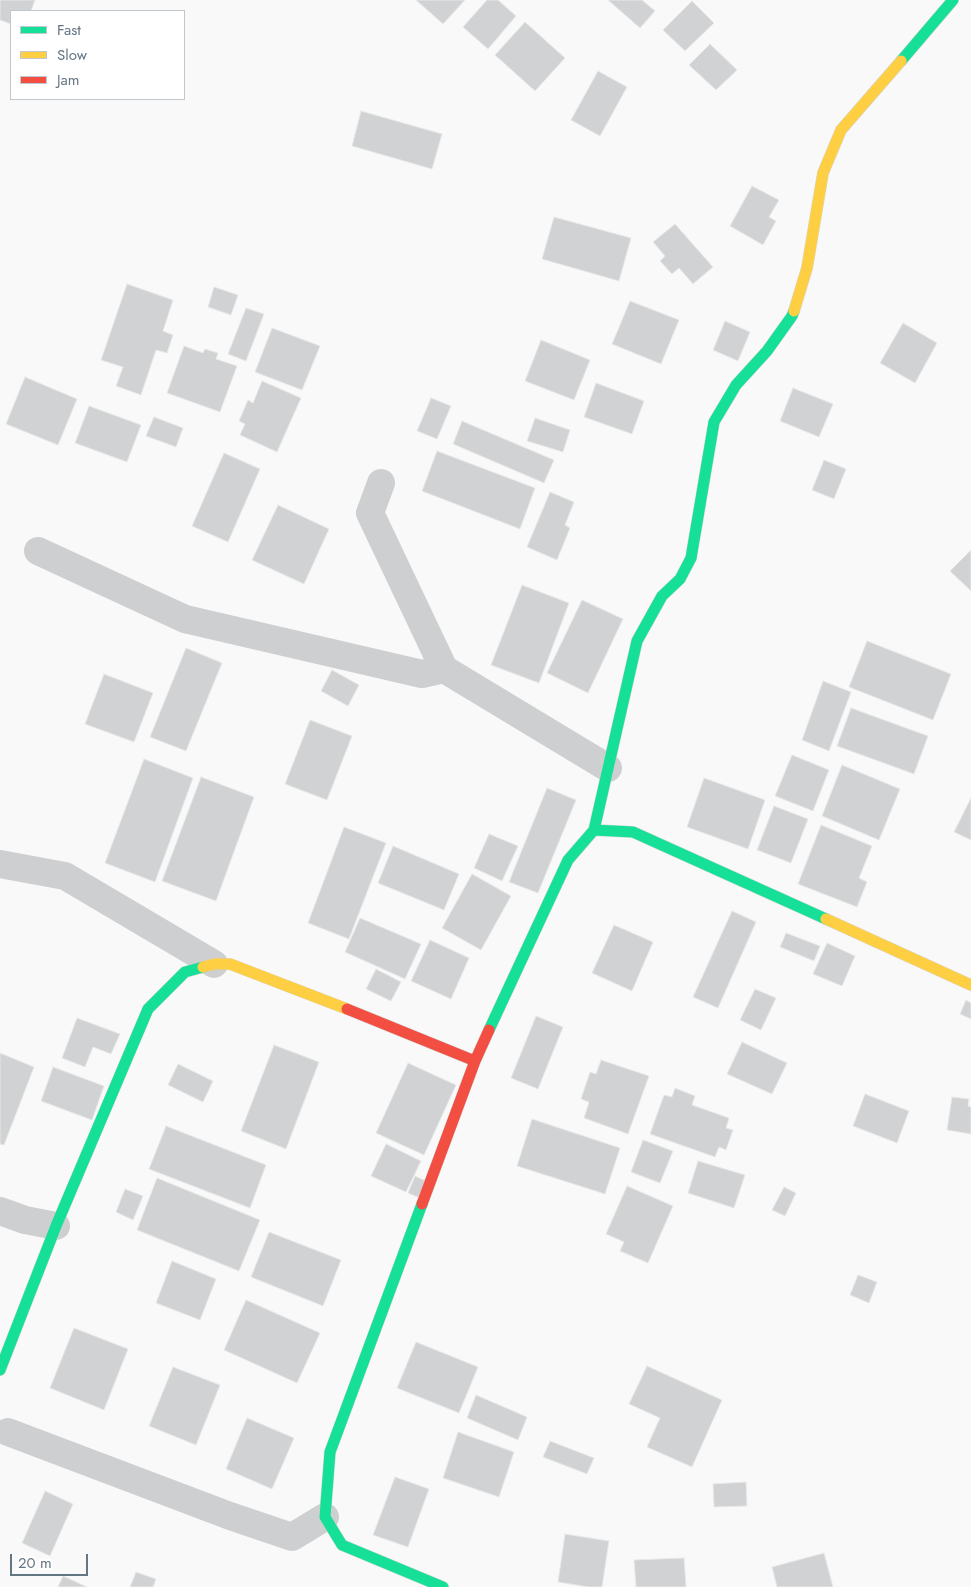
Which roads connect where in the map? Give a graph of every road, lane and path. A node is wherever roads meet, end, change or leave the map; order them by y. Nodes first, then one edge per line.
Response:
1 (953, 0) edge
2 (381, 483) dead end
3 (38, 551) dead end
4 (444, 669) junction
5 (608, 768) junction
6 (594, 830) junction
7 (0, 864) edge
8 (214, 964) junction
9 (971, 985) edge
10 (475, 1061) junction
11 (0, 1212) edge
12 (56, 1226) junction
13 (0, 1370) edge
14 (3, 1430) edge
15 (324, 1516) junction
16 (443, 1587) edge

1 - 5 street
2 - 4 street
3 - 4 street
4 - 5 street
5 - 6 street
6 - 9 street
6 - 10 street
7 - 8 street
8 - 10 street
8 - 12 street
10 - 15 street
11 - 12 street
12 - 13 street
14 - 15 street
15 - 16 street

